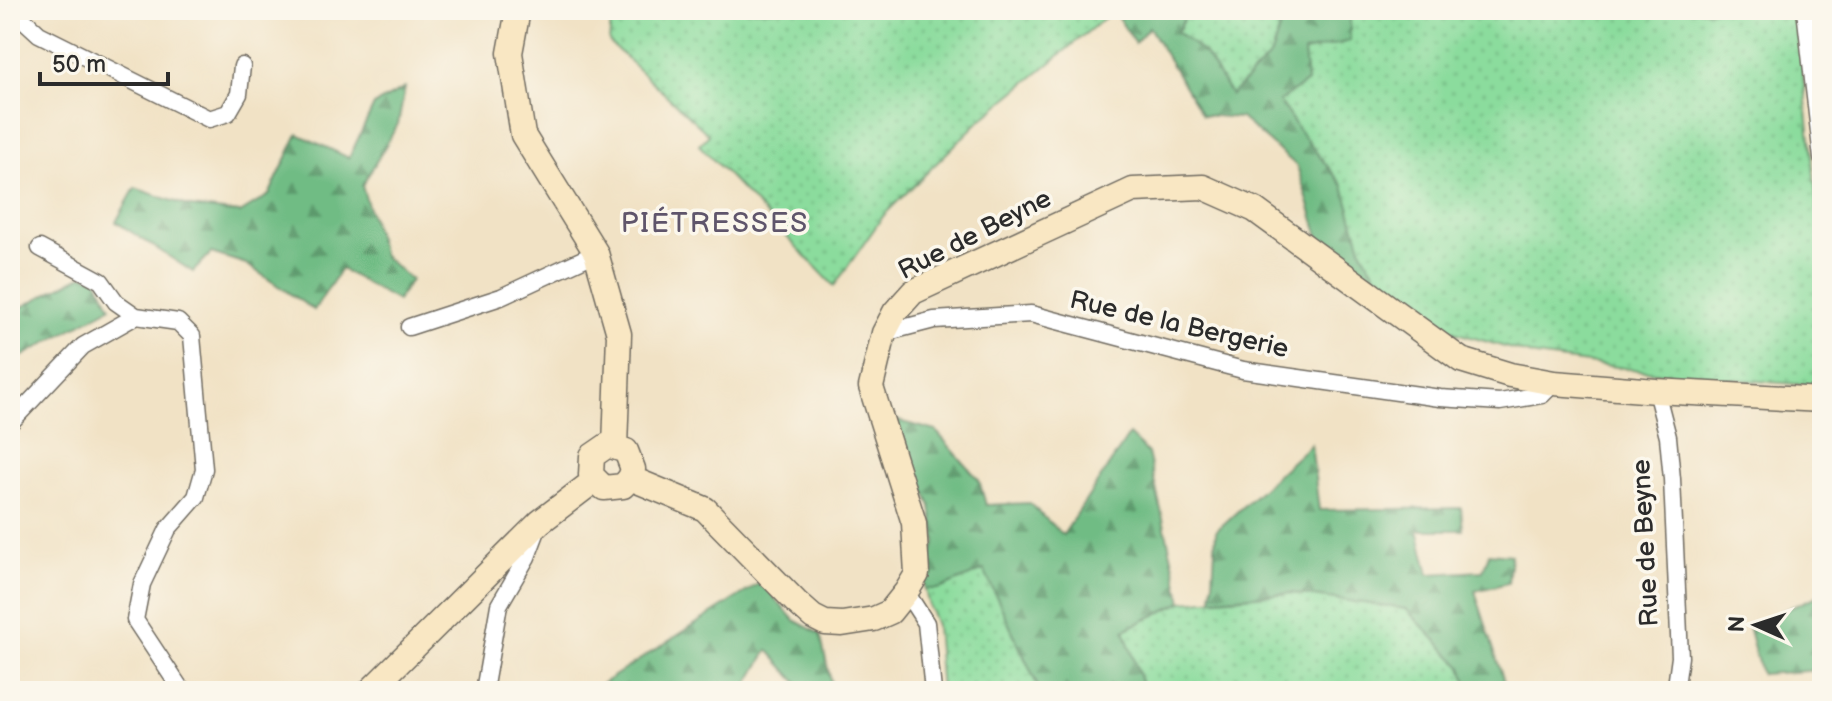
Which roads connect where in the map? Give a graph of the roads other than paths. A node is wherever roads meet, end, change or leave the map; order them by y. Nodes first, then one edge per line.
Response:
1 (13, 10) edge
2 (518, 10) edge
3 (1805, 10) edge
4 (242, 66) dead end
5 (1822, 158) edge
6 (40, 248) dead end
7 (596, 253) junction
8 (136, 316) junction
9 (409, 327) dead end
10 (884, 333) junction
11 (1554, 383) junction
12 (1656, 391) junction
13 (1822, 400) edge
14 (10, 423) edge
15 (615, 447) junction
16 (630, 478) junction
17 (595, 480) junction
18 (540, 522) junction
19 (906, 592) junction
20 (182, 691) edge
21 (370, 691) edge
22 (484, 691) edge
23 (933, 691) edge
24 (1673, 691) edge

1 - 4 street
2 - 7 street
3 - 5 street
6 - 8 street
7 - 9 street
7 - 15 street
8 - 14 street
8 - 20 street
10 - 11 street, Rue de la Bergerie
10 - 11 street, Rue de Beyne
10 - 19 street, Rue de Beyne
11 - 12 street, Rue de Beyne
12 - 13 street, Rue de Beyne
12 - 24 street, Rue de Beyne
15 - 16 street
15 - 17 street
16 - 17 street
16 - 19 street
17 - 18 street
18 - 21 street
18 - 22 street
19 - 23 street

